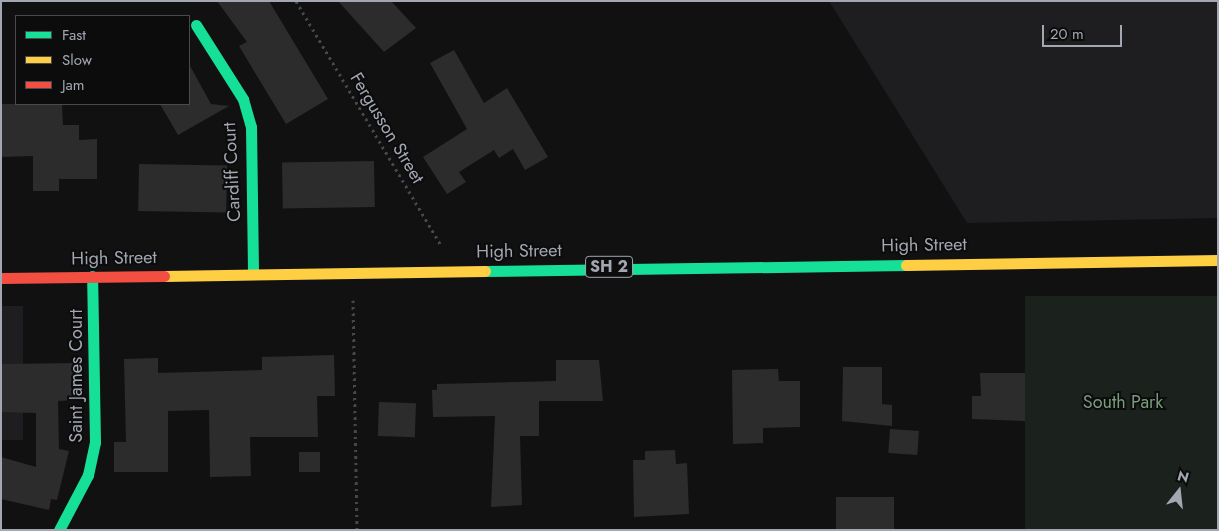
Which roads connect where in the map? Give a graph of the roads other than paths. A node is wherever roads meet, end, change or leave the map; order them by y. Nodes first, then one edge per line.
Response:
1 (196, 25) dead end
2 (1218, 260) edge
3 (253, 272) junction
4 (92, 276) junction
5 (1, 278) edge
6 (59, 530) edge

1 - 3 main road, Cardiff Court
2 - 3 main road, High Street / SH 2
3 - 4 main road, High Street / SH 2
4 - 5 main road, High Street / SH 2
4 - 6 main road, Saint James Court

